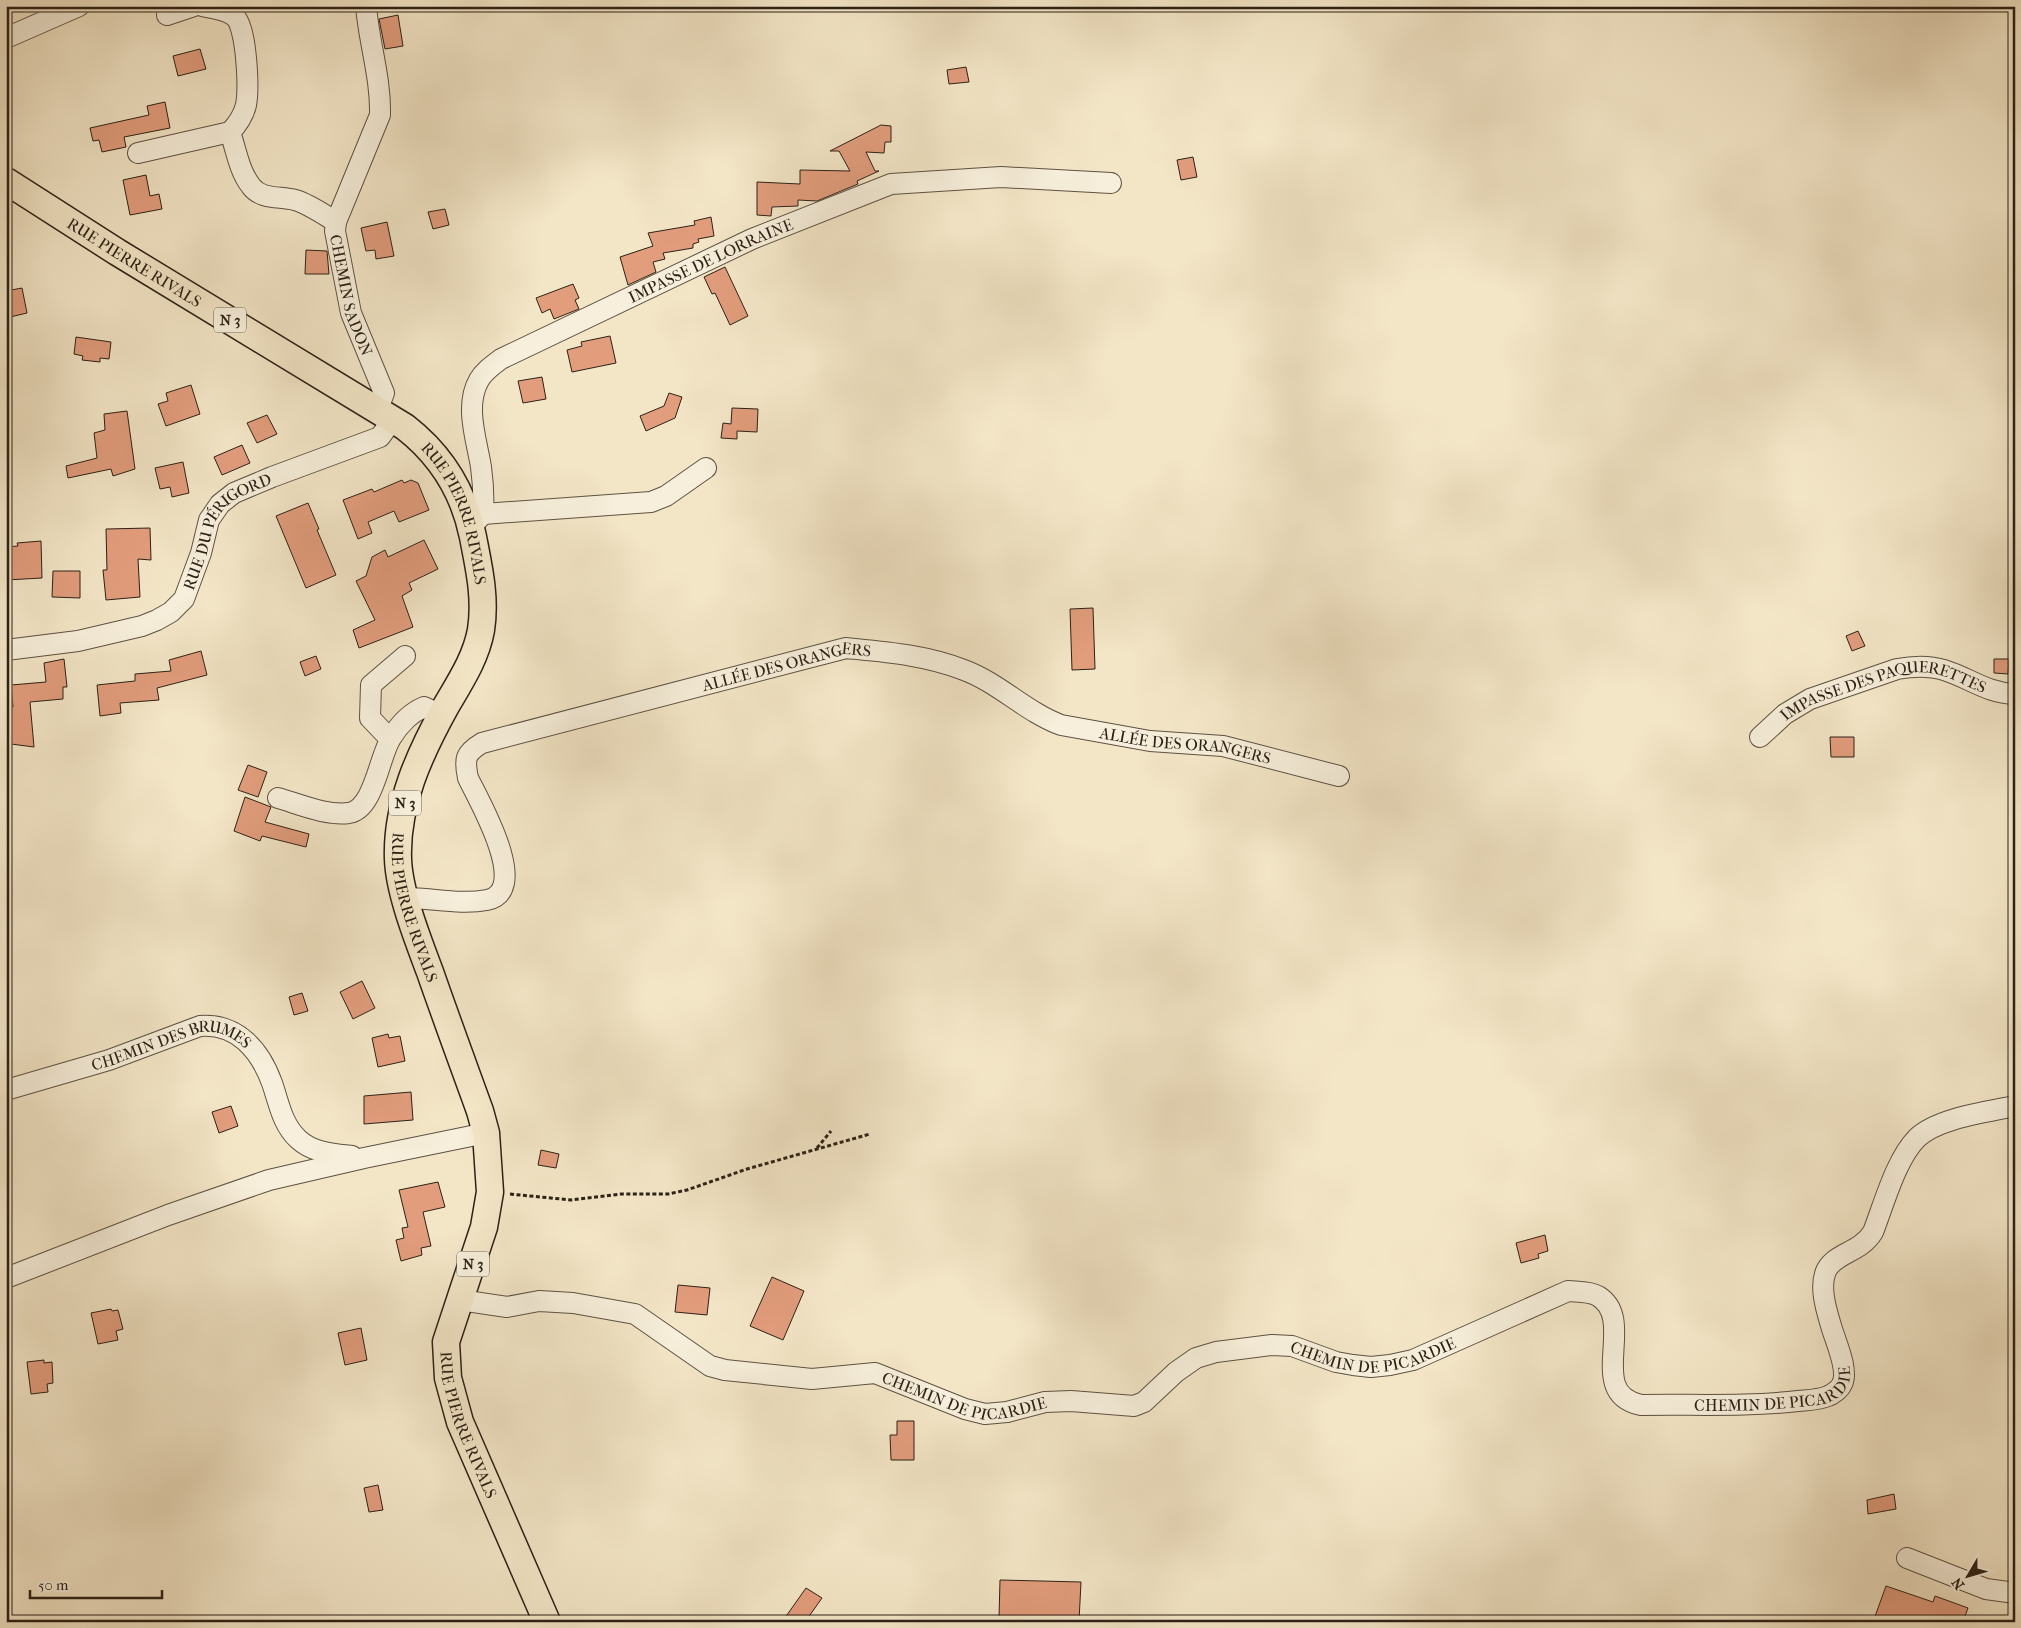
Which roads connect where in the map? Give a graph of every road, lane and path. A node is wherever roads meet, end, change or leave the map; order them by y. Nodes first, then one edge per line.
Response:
1 (79, 6) edge
2 (194, 6) edge
3 (202, 6) edge
4 (366, 6) edge
5 (166, 15) dead end
6 (6, 38) edge
7 (230, 132) junction
8 (138, 153) dead end
9 (6, 181) edge
10 (1111, 183) dead end
11 (336, 222) junction
12 (385, 414) junction
13 (706, 468) dead end
14 (477, 520) junction
15 (6, 650) edge
16 (405, 656) dead end
17 (2015, 694) edge
18 (441, 715) junction
19 (1760, 738) dead end
20 (390, 739) junction
21 (1339, 776) dead end
22 (278, 798) dead end
23 (406, 898) junction
24 (6, 1090) edge
25 (2015, 1106) edge
26 (831, 1131) dead end
27 (486, 1133) junction
28 (870, 1134) dead end
29 (817, 1149) junction
30 (364, 1158) junction
31 (490, 1192) junction
32 (6, 1278) edge
33 (460, 1300) junction
34 (1907, 1558) dead end
35 (2015, 1593) edge
36 (547, 1622) edge

1 - 6 street
2 - 5 street
3 - 7 street
4 - 11 street, CHEMIN SADON
7 - 8 street
7 - 11 street
9 - 12 main road, RUE PIERRE RIVALS / N 3
10 - 14 street, IMPASSE DE LORRAINE
11 - 12 street, CHEMIN SADON
12 - 14 main road, RUE PIERRE RIVALS / N 3
12 - 15 street, RUE DU PÉRIGORD
13 - 14 street
14 - 18 main road, RUE PIERRE RIVALS / N 3
16 - 20 street
17 - 19 street, IMPASSE DES PAQUERETTES
18 - 20 street
18 - 23 main road, RUE PIERRE RIVALS / N 3
20 - 22 street
21 - 23 street, ALLÉE DES ORANGERS
23 - 27 main road, RUE PIERRE RIVALS / N 3
24 - 30 street, CHEMIN DES BRUMES
25 - 33 street, CHEMIN DE PICARDIE
26 - 29 path
27 - 30 street, CHEMIN DES BRUMES
27 - 31 main road, RUE PIERRE RIVALS / N 3
28 - 29 path
29 - 31 path
30 - 32 street, CHEMIN DES BRUMES
31 - 33 main road, RUE PIERRE RIVALS / N 3
33 - 36 main road, RUE PIERRE RIVALS / N 3
34 - 35 street

